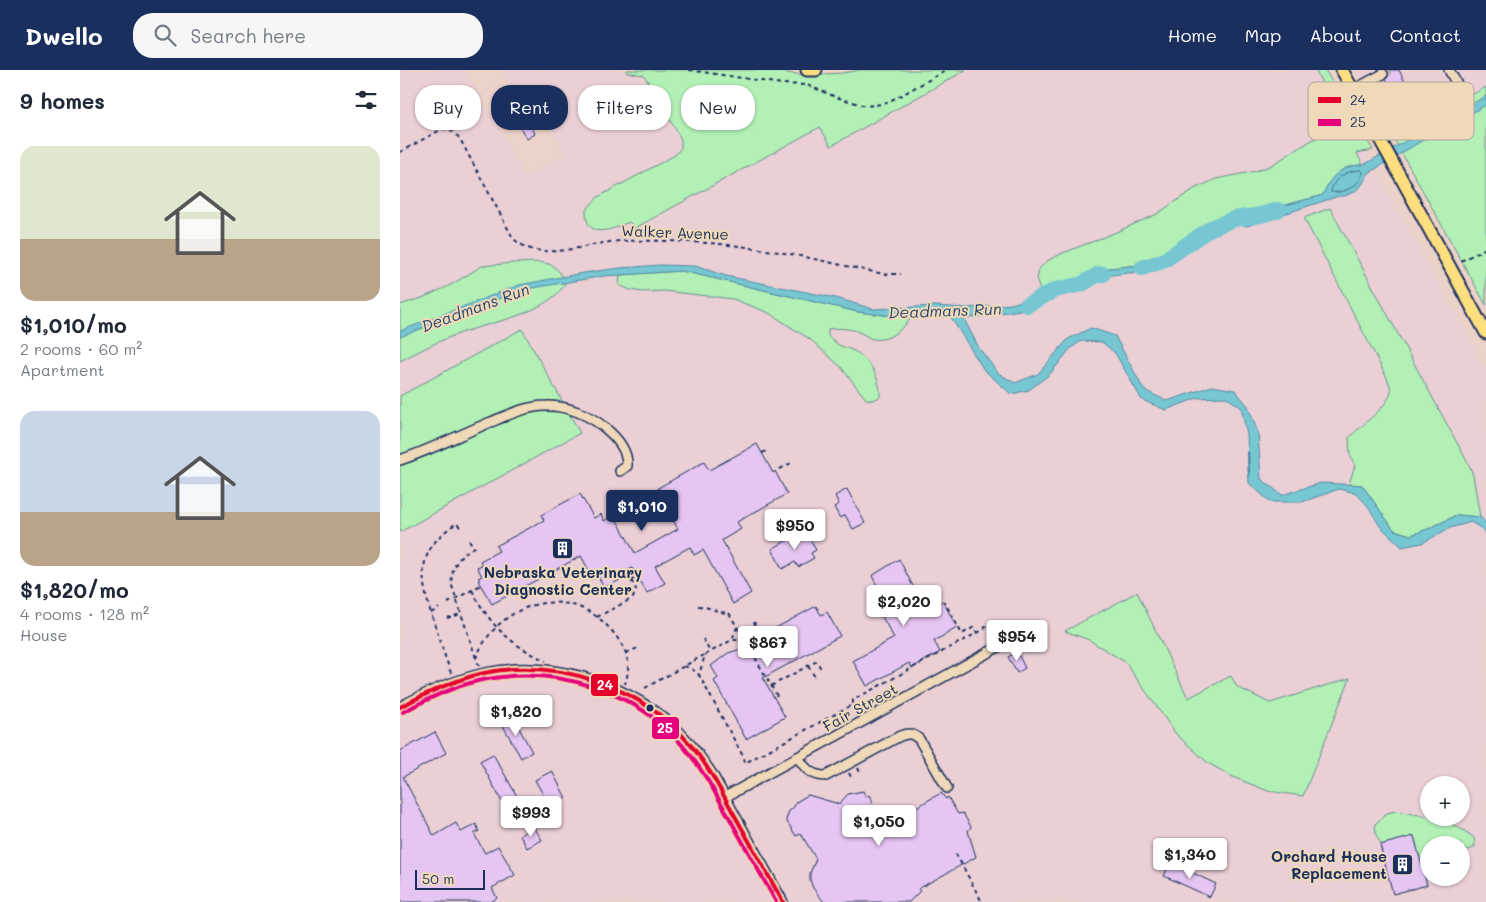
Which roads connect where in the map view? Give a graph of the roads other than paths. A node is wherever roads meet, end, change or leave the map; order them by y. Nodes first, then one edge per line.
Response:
1 (807, 70) edge
2 (816, 70) edge
3 (1342, 70) edge
4 (1449, 70) edge
5 (1383, 74) dead end
6 (1349, 82) edge
7 (1368, 82) edge
8 (1456, 82) edge
9 (1380, 140) edge
10 (1486, 333) edge
11 (400, 460) edge
12 (620, 471) dead end
13 (1009, 641) dead end
14 (400, 707) edge
15 (798, 757) junction
16 (947, 788) dead end
17 (725, 797) junction
18 (783, 902) edge

1 - 2 main road
3 - 6 main road
4 - 8 lane
5 - 7 lane
9 - 10 main road
11 - 12 lane
13 - 15 lane, Fair Street
14 - 17 lane
15 - 16 lane
15 - 17 lane, Fair Street
17 - 18 lane

